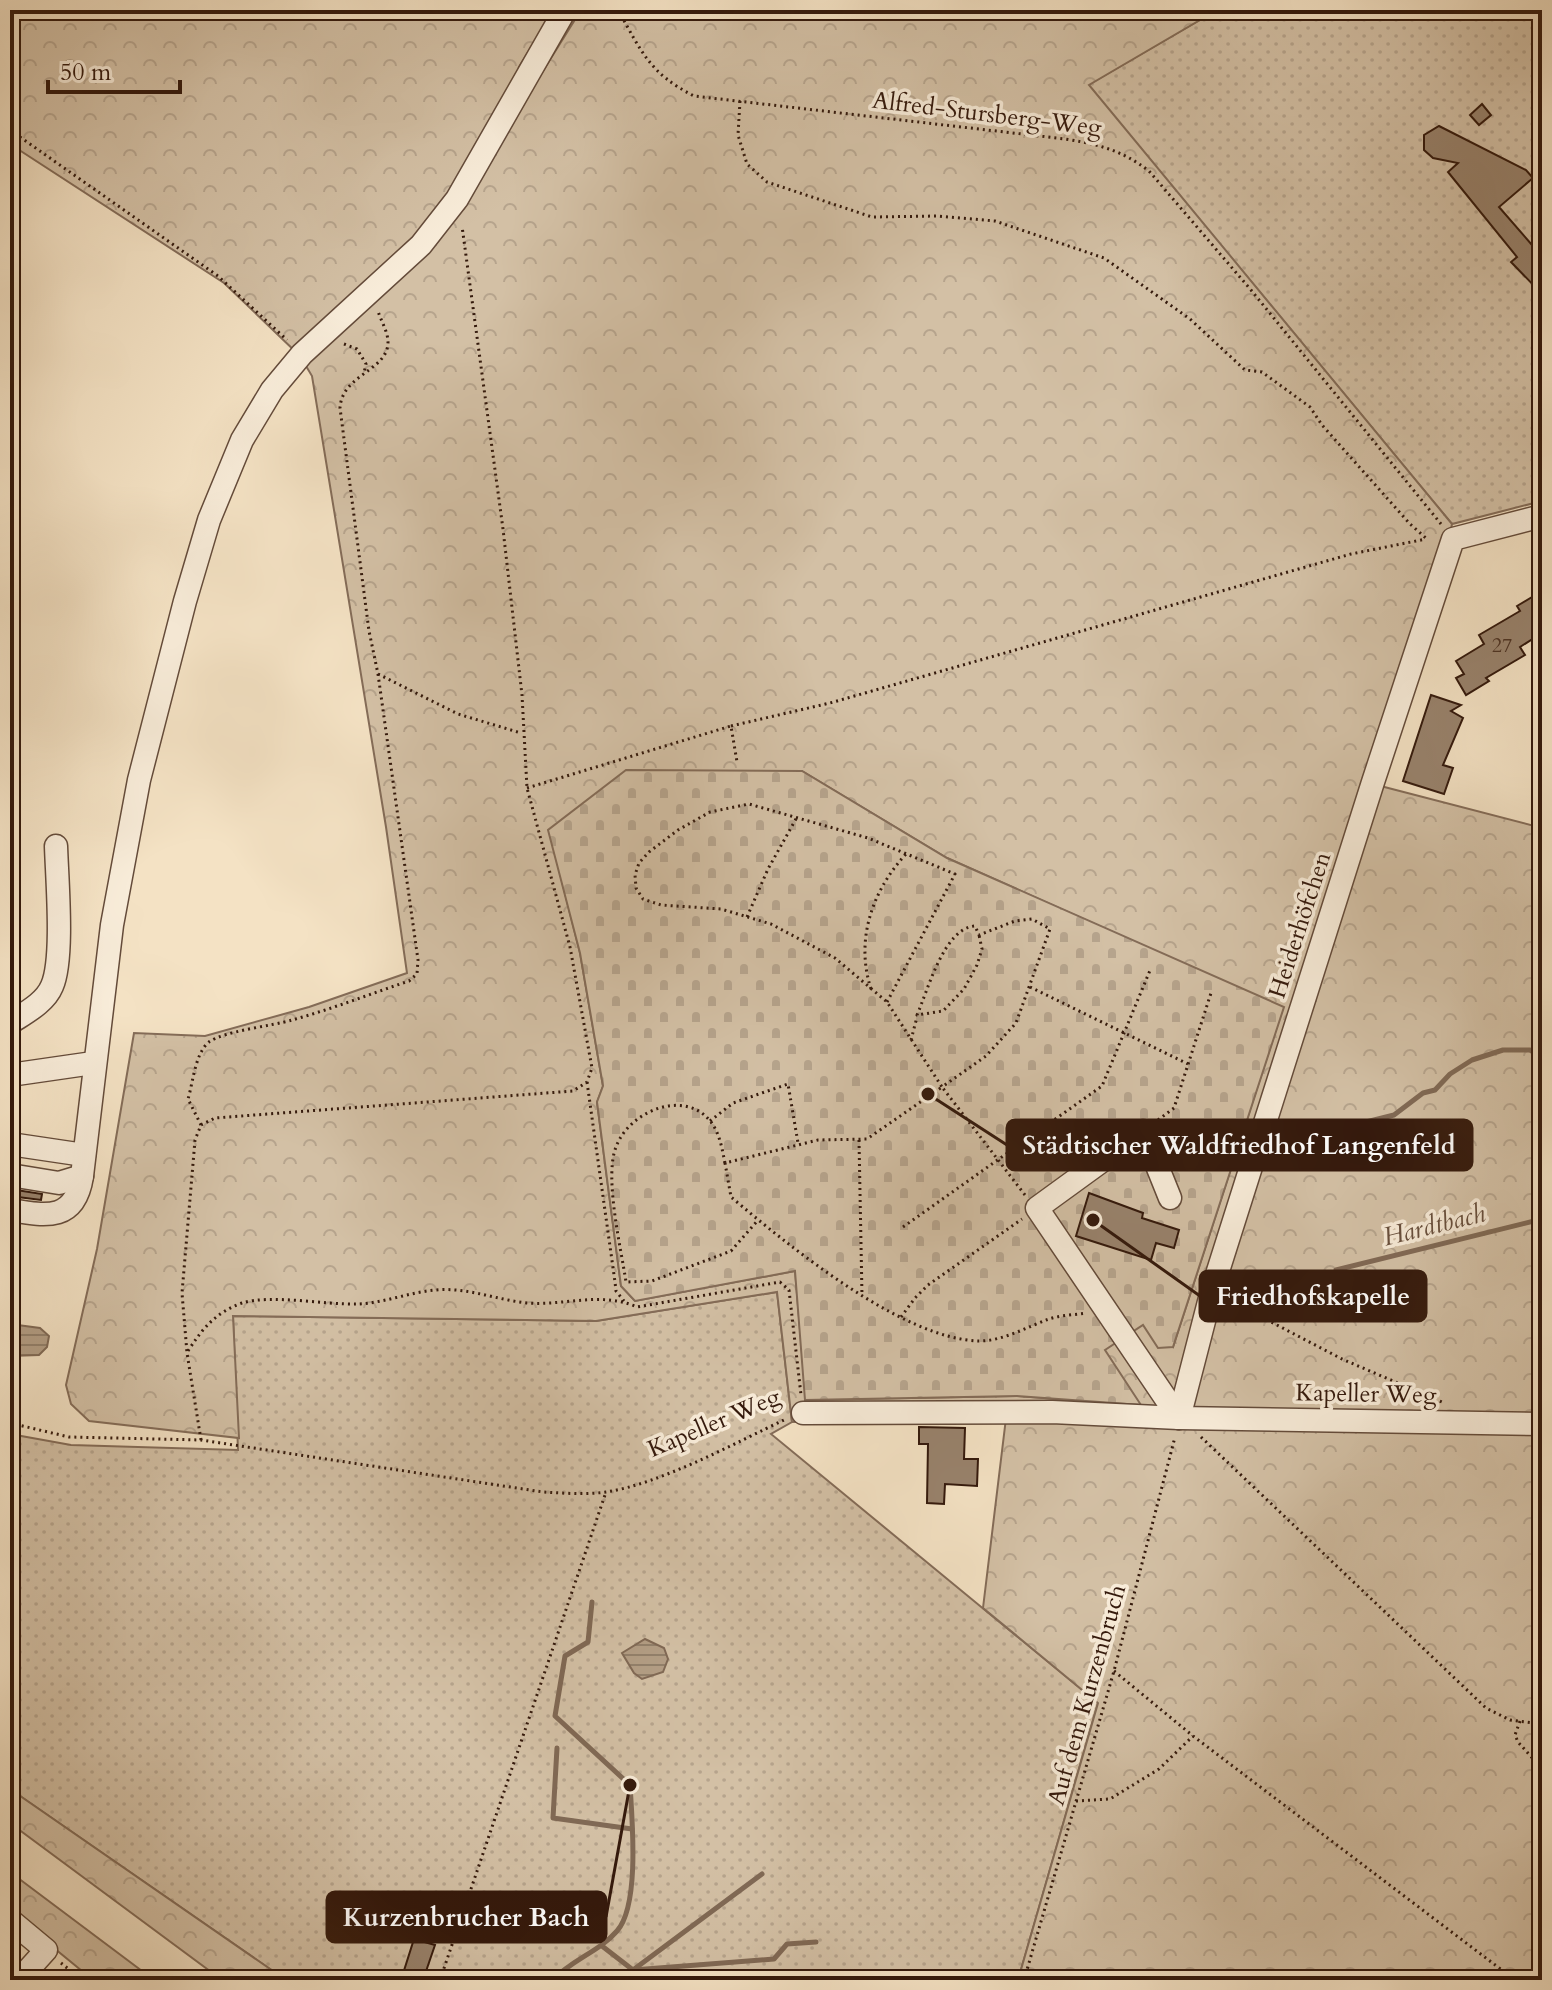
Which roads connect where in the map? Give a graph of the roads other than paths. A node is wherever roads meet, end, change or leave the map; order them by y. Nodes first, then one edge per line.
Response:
1 (565, 10) edge
2 (1542, 516) edge
3 (56, 846) dead end
4 (10, 1023) edge
5 (93, 1063) junction
6 (10, 1075) edge
7 (10, 1144) edge
8 (83, 1166) junction
9 (10, 1175) edge
10 (1170, 1198) dead end
11 (10, 1210) edge
12 (803, 1413) road end
13 (1179, 1418) junction
14 (1542, 1424) edge
15 (10, 1920) edge
16 (19, 1980) edge

1 - 5 street
2 - 13 street, Heiderhöfchen
3 - 4 street
5 - 6 street
5 - 8 street
7 - 8 street
8 - 9 street
8 - 11 street
10 - 13 street
12 - 13 street, Kapeller Weg
13 - 14 street, Kapeller Weg
15 - 16 street

